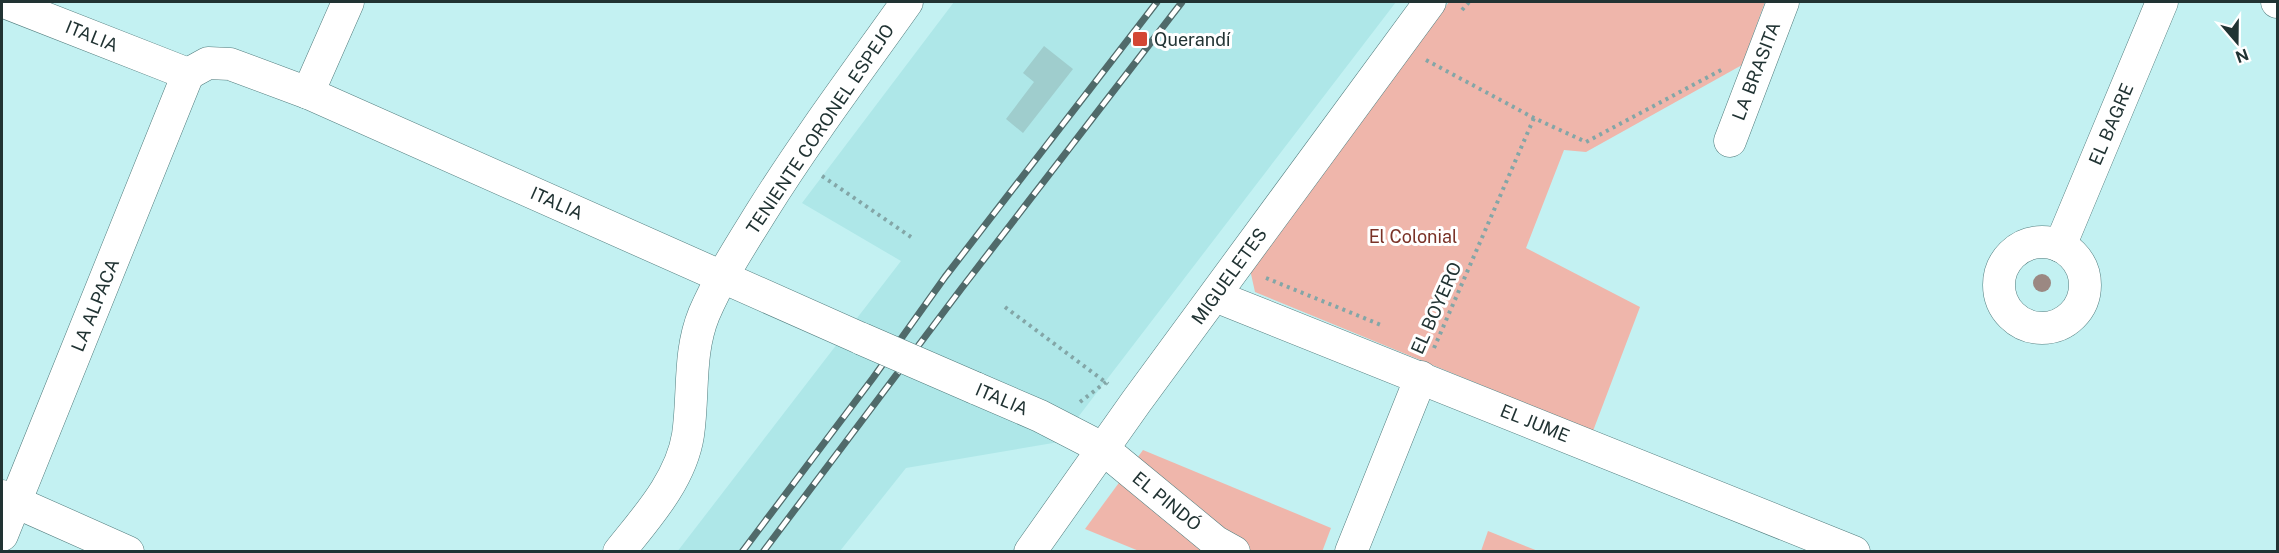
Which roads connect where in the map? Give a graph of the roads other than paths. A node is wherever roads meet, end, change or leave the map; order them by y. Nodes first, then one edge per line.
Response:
1 (4, 2) edge
2 (348, 2) edge
3 (907, 2) edge
4 (1430, 2) edge
5 (1783, 2) edge
6 (2162, 2) edge
7 (188, 74) junction
8 (308, 93) junction
9 (1730, 141) dead end
10 (2060, 246) dead end
11 (721, 276) junction
12 (1215, 296) junction
13 (1421, 377) junction
14 (1102, 448) junction
15 (9, 499) edge
16 (2, 536) edge
17 (128, 552) edge
18 (619, 552) edge
19 (1030, 552) edge
20 (1234, 552) edge
21 (1352, 552) edge
22 (1854, 552) edge

1 - 7 street, ITALIA
2 - 8 street
3 - 11 street, TENIENTE CORONEL ESPEJO
4 - 12 street, MIGUELETES
5 - 9 street, LA BRASITA
6 - 10 street, EL BAGRE
7 - 8 street, ITALIA
7 - 15 street, LA ALPACA
8 - 11 street, ITALIA
11 - 14 street, ITALIA, bridge
11 - 18 street, TENIENTE CORONEL ESPEJO
12 - 13 street, EL JUME
12 - 14 street, MIGUELETES
13 - 21 street
13 - 22 street, EL JUME
14 - 19 street, MIGUELETES
14 - 20 street, EL PINDÓ
15 - 16 street, LA ALPACA
15 - 17 street

